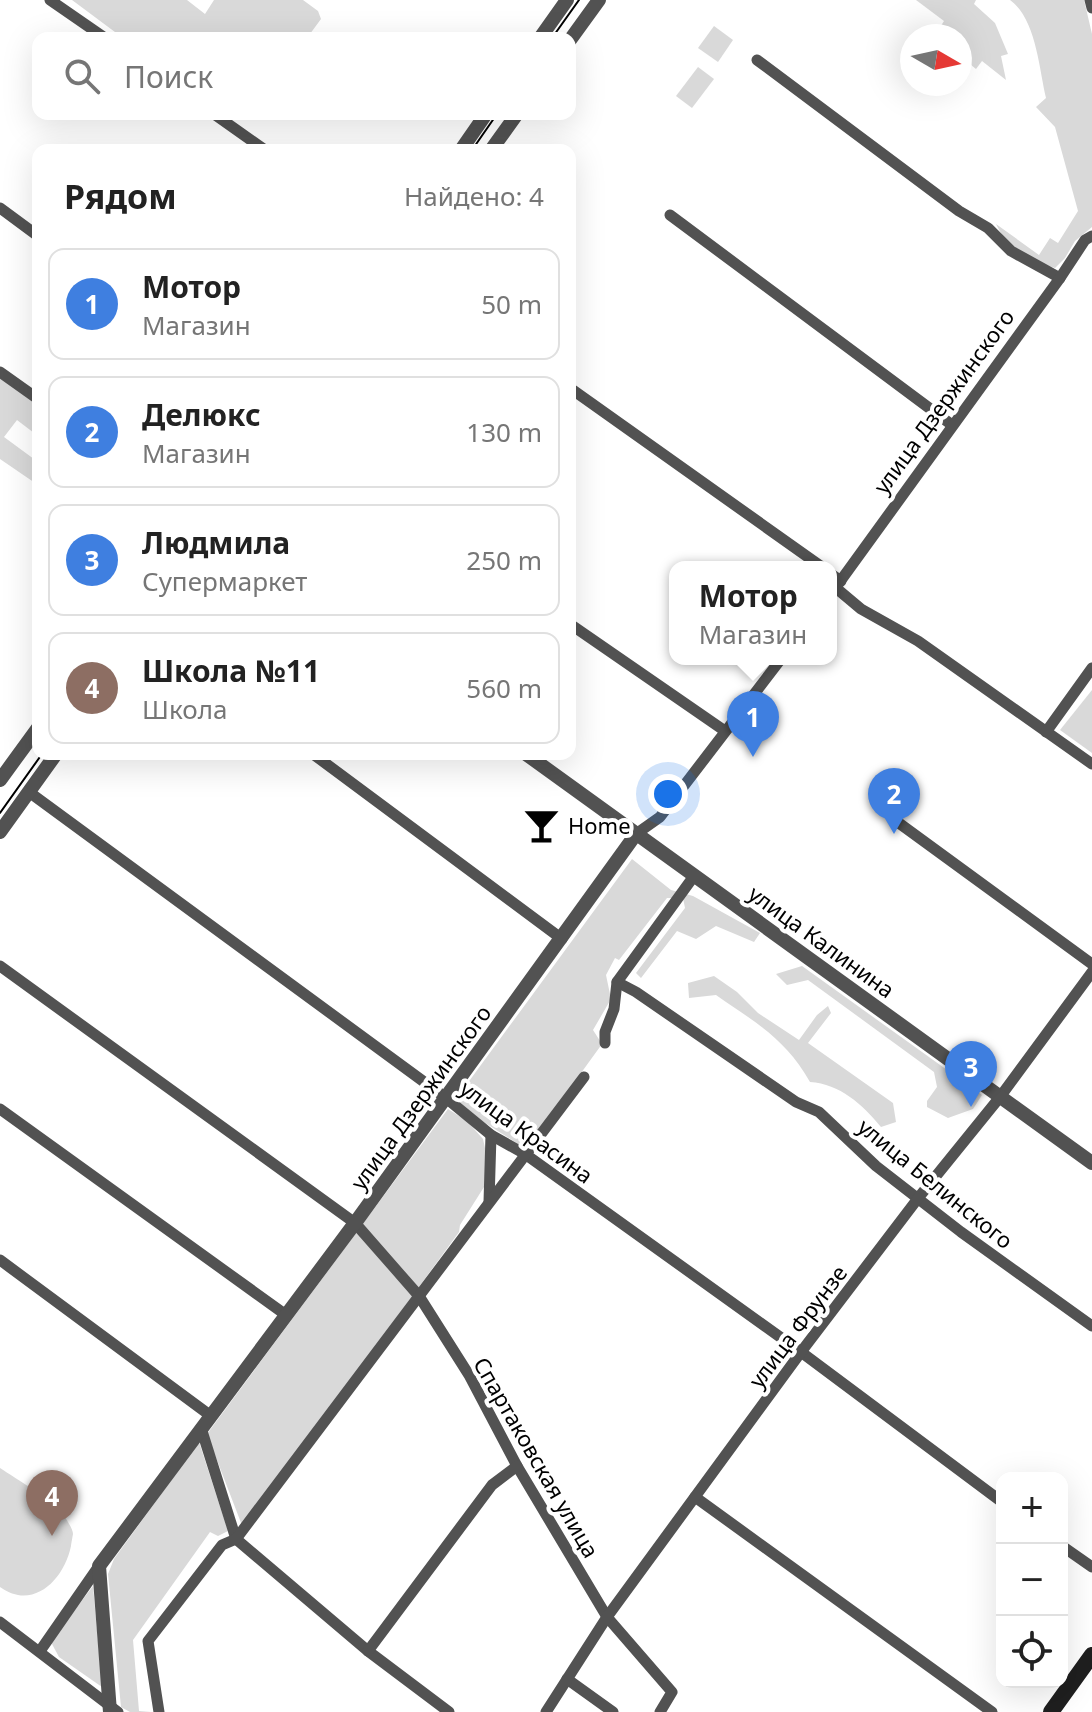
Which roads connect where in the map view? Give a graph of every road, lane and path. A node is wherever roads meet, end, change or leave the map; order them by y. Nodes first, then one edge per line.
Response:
1 (50, 0) edge
2 (567, 0) edge
3 (599, 0) edge
4 (1090, 0) edge
5 (1092, 8) edge
6 (96, 32) edge
7 (544, 32) edge
8 (576, 32) edge
9 (757, 60) dead end
10 (222, 120) edge
11 (482, 120) edge
12 (513, 120) edge
13 (256, 144) edge
14 (465, 144) edge
15 (495, 144) edge
16 (0, 208) edge
17 (670, 215) dead end
18 (32, 232) edge
19 (1092, 236) edge
20 (1060, 278) junction
21 (0, 372) edge
22 (576, 392) edge
23 (32, 395) edge
24 (952, 425) junction
25 (814, 561) edge
26 (837, 581) edge
27 (837, 586) edge
28 (576, 628) edge
29 (776, 665) edge
30 (1092, 668) edge
31 (725, 731) junction
32 (1046, 732) junction
33 (32, 735) edge
34 (52, 760) edge
35 (321, 760) edge
36 (534, 760) edge
37 (1092, 764) edge
38 (2, 772) edge
39 (29, 792) junction
40 (892, 818) dead end
41 (0, 832) edge
42 (636, 834) junction
43 (694, 876) junction
44 (562, 939) junction
45 (1092, 964) edge
46 (0, 966) edge
47 (1092, 972) edge
48 (617, 982) junction
49 (605, 1043) dead end
50 (584, 1077) dead end
51 (1000, 1097) junction
52 (446, 1098) junction
53 (0, 1109) edge
54 (491, 1135) junction
55 (525, 1154) junction
56 (1092, 1163) edge
57 (919, 1197) junction
58 (489, 1204) junction
59 (355, 1223) junction
60 (0, 1260) edge
61 (419, 1296) junction
62 (286, 1315) junction
63 (1092, 1326) edge
64 (801, 1352) junction
65 (211, 1416) junction
66 (201, 1428) junction
67 (517, 1466) junction
68 (695, 1497) junction
69 (996, 1498) edge
70 (236, 1539) junction
71 (1068, 1550) edge
72 (99, 1566) junction
73 (1092, 1567) edge
74 (607, 1617) junction
75 (0, 1622) edge
76 (40, 1651) junction
77 (368, 1651) junction
78 (1092, 1655) edge
79 (567, 1679) junction
80 (112, 1710) edge
81 (159, 1712) edge
82 (449, 1712) edge
83 (546, 1712) edge
84 (613, 1712) edge
85 (660, 1712) edge
86 (992, 1712) edge
87 (1051, 1712) edge

1 - 6 street
2 - 7 street
3 - 8 street
4 - 5 street
9 - 20 street
10 - 13 street
11 - 14 street
12 - 15 street
16 - 18 street
17 - 24 street
19 - 20 street, улица Дзержинского
20 - 24 street, улица Дзержинского
21 - 23 street
22 - 25 street
24 - 26 street, улица Дзержинского
27 - 32 street
28 - 31 street
29 - 31 street, улица Дзержинского
30 - 32 street
31 - 42 street, улица Дзержинского
32 - 37 street
33 - 38 street
34 - 39 street
35 - 44 street
36 - 42 street, улица Калинина
39 - 41 street
39 - 52 street, улица Красина
40 - 45 street
42 - 43 street, улица Калинина
42 - 44 street, улица Дзержинского
43 - 48 street
43 - 51 street, улица Калинина
44 - 52 street, улица Дзержинского
46 - 59 street, Спартаковская улица
47 - 51 street, улица Фрунзе
48 - 49 street
48 - 57 street, улица Белинского
50 - 55 street
51 - 56 street, улица Калинина
51 - 57 street, улица Фрунзе
52 - 54 street, улица Красина
52 - 59 street, улица Дзержинского
53 - 62 street
54 - 55 street, улица Красина
54 - 58 street
55 - 58 street
55 - 64 street, улица Красина
57 - 63 street, улица Белинского
57 - 64 street, улица Фрунзе
58 - 61 street
59 - 61 street, Спартаковская улица
59 - 62 street, улица Дзержинского
60 - 65 street
61 - 67 street, Спартаковская улица
61 - 70 street
62 - 65 street, улица Дзержинского
64 - 68 street, улица Фрунзе
64 - 69 street, улица Красина
65 - 66 street, улица Дзержинского
66 - 70 street
66 - 72 street, улица Дзержинского
67 - 74 street, Спартаковская улица
67 - 77 street
68 - 74 street, улица Фрунзе
68 - 86 street
70 - 77 street
70 - 81 street
71 - 73 street
72 - 76 street, улица Дзержинского
72 - 80 street
74 - 79 street, улица Фрунзе
74 - 85 street, Спартаковская улица
75 - 76 street
76 - 80 street
77 - 82 street
78 - 87 main road
79 - 83 street, улица Фрунзе
79 - 84 street

